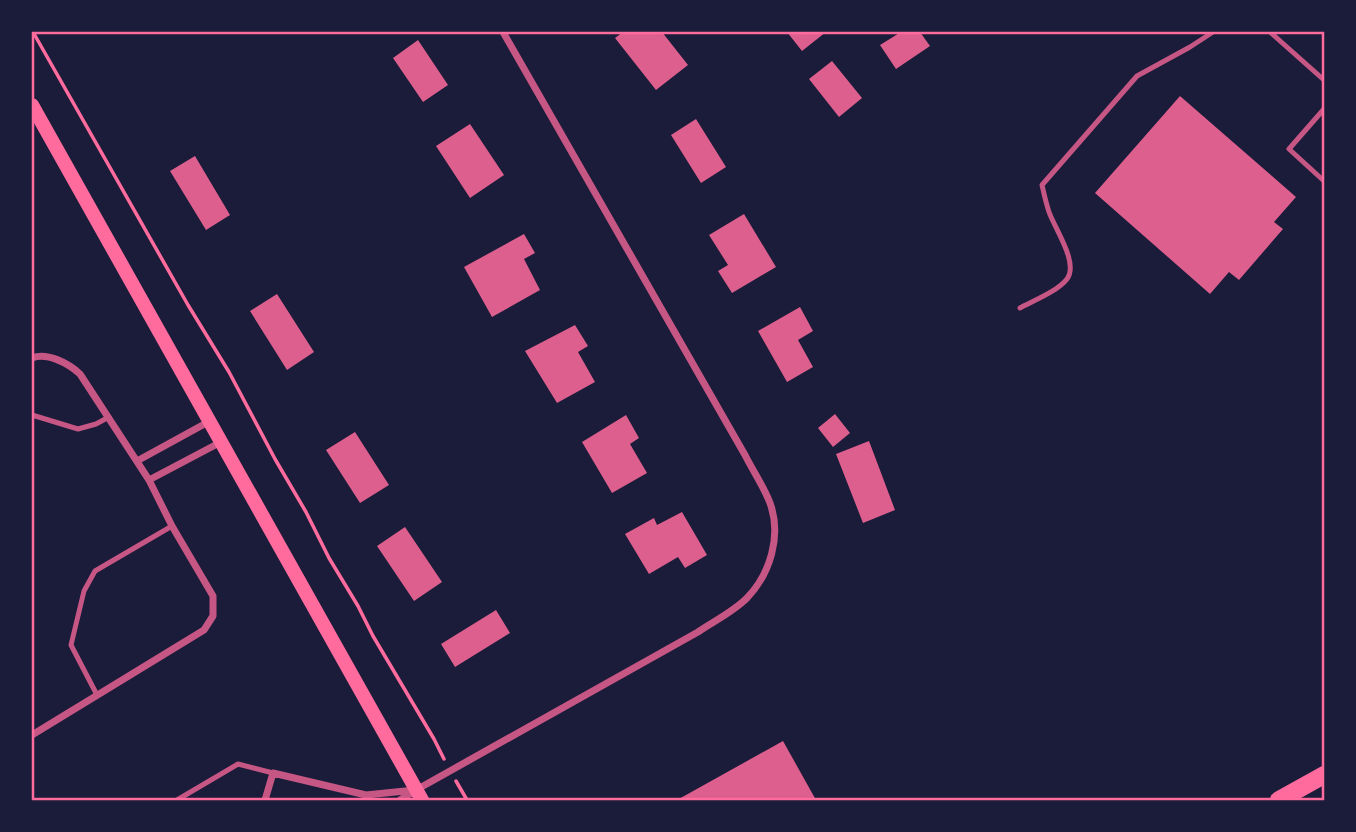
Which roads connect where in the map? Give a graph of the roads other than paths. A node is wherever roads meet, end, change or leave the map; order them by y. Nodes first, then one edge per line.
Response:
1 (503, 32) edge
2 (1213, 32) edge
3 (1270, 32) edge
4 (1325, 80) edge
5 (32, 105) edge
6 (1325, 109) edge
7 (1325, 181) edge
8 (1020, 309) dead end
9 (32, 358) edge
10 (32, 415) edge
11 (109, 417) junction
12 (209, 422) junction
13 (221, 442) junction
14 (137, 461) junction
15 (149, 480) junction
16 (172, 526) junction
17 (97, 695) junction
18 (32, 735) edge
19 (273, 773) junction
20 (1325, 775) edge
21 (419, 795) edge
22 (177, 800) edge
23 (265, 800) edge
24 (400, 800) edge
25 (1279, 800) edge

1 - 21 street
2 - 8 lane
3 - 4 lane
5 - 12 main road
6 - 7 lane
9 - 11 street
10 - 11 lane
11 - 14 street
12 - 13 main road
12 - 14 street
13 - 15 street
13 - 21 main road
14 - 15 street
15 - 16 street
16 - 17 lane
16 - 17 street
17 - 18 street
19 - 21 street
19 - 22 lane
19 - 23 street
20 - 25 main road
21 - 24 street

